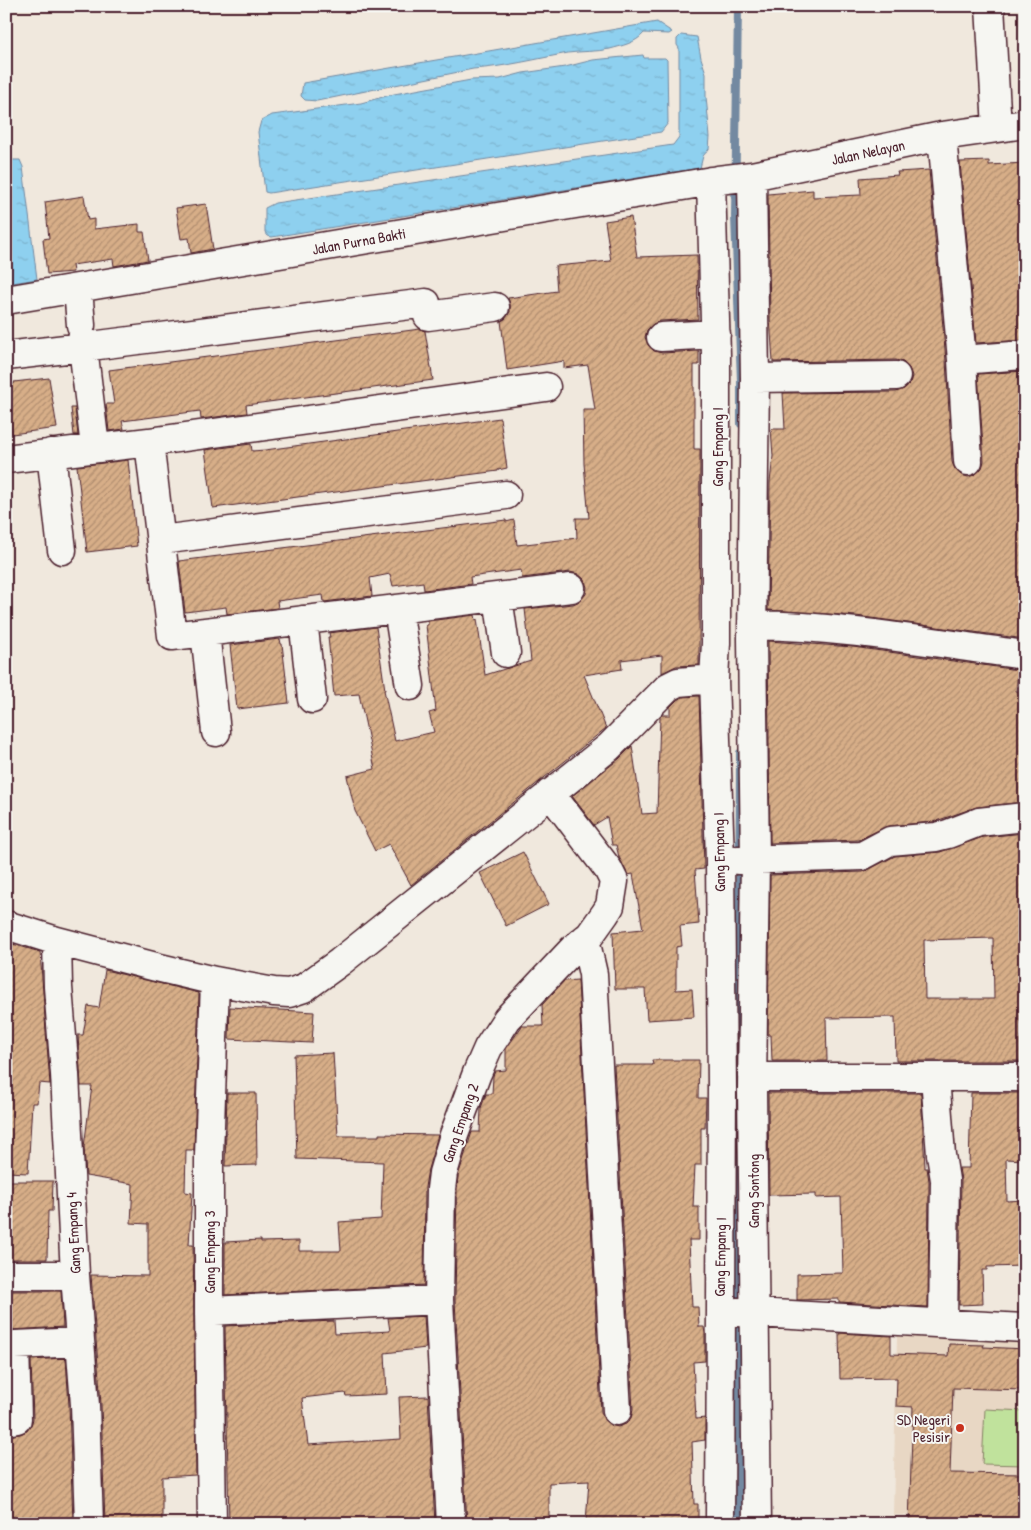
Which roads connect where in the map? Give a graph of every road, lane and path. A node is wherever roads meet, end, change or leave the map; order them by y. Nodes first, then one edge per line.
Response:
1 (990, 6) edge
2 (1025, 124) edge
3 (997, 128) junction
4 (942, 136) junction
5 (750, 176) junction
6 (715, 180) junction
7 (78, 289) junction
8 (6, 300) edge
9 (495, 307) dead end
10 (82, 336) junction
11 (661, 336) dead end
12 (734, 355) junction
13 (1025, 355) edge
14 (6, 356) edge
15 (962, 360) junction
16 (896, 376) dead end
17 (546, 387) dead end
18 (149, 442) junction
19 (96, 447) junction
20 (51, 453) junction
21 (6, 459) edge
22 (968, 461) dead end
23 (506, 495) dead end
24 (161, 540) junction
25 (62, 550) dead end
26 (571, 588) dead end
27 (498, 597) junction
28 (398, 609) junction
29 (303, 620) junction
30 (205, 632) junction
31 (737, 638) junction
32 (506, 653) dead end
33 (1025, 655) edge
34 (714, 679) junction
35 (410, 686) dead end
36 (312, 699) dead end
37 (216, 732) dead end
38 (550, 792) junction
39 (1025, 817) edge
40 (738, 860) junction
41 (6, 926) edge
42 (585, 939) junction
43 (57, 941) junction
44 (216, 981) junction
45 (936, 1077) junction
46 (1025, 1077) edge
47 (741, 1086) junction
48 (6, 1275) edge
49 (75, 1275) junction
50 (439, 1300) junction
51 (209, 1311) junction
52 (737, 1312) junction
53 (942, 1323) junction
54 (1025, 1328) edge
55 (80, 1342) junction
56 (617, 1412) dead end
57 (6, 1421) edge
58 (89, 1524) edge
59 (212, 1524) edge
60 (451, 1524) edge
61 (720, 1524) edge
62 (757, 1524) edge

1 - 3 street
2 - 3 street, Jalan Nelayan
3 - 4 street, Jalan Nelayan
4 - 5 street, Jalan Nelayan
4 - 15 street
5 - 6 street, Jalan Nelayan
5 - 12 street
6 - 7 street, Jalan Purna Bakti
6 - 12 street, Gang Empang I
7 - 8 street, Jalan Purna Bakti
7 - 10 street
9 - 10 street
10 - 14 street
10 - 19 street
11 - 12 street
12 - 16 street
12 - 31 street, Gang Empang I
12 - 31 street
13 - 15 street
15 - 22 street
17 - 18 street
18 - 19 street
18 - 24 street
19 - 20 street
20 - 21 street
20 - 25 street
23 - 24 street
24 - 30 street
26 - 27 street
27 - 28 street
27 - 32 street
28 - 29 street
28 - 35 street
29 - 30 street
29 - 36 street
30 - 37 street
31 - 33 street
31 - 34 street, Gang Empang I
31 - 40 street
34 - 38 street
34 - 40 street, Gang Empang I
38 - 42 street, Gang Empang 2
38 - 44 street
39 - 40 street
40 - 47 street, Gang Empang I
41 - 43 street
42 - 50 street, Gang Empang 2
42 - 56 street
43 - 44 street
43 - 49 street, Gang Empang 4
44 - 51 street, Gang Empang 3
45 - 46 street
45 - 47 street
45 - 53 street
47 - 52 street, Gang Empang I
48 - 49 street
49 - 55 street, Gang Empang 4
50 - 51 street
50 - 60 street, Gang Empang 2
51 - 59 street, Gang Empang 3
52 - 53 street
52 - 61 street, Gang Empang I
52 - 62 street
53 - 54 street
55 - 57 street
55 - 58 street, Gang Empang 4

